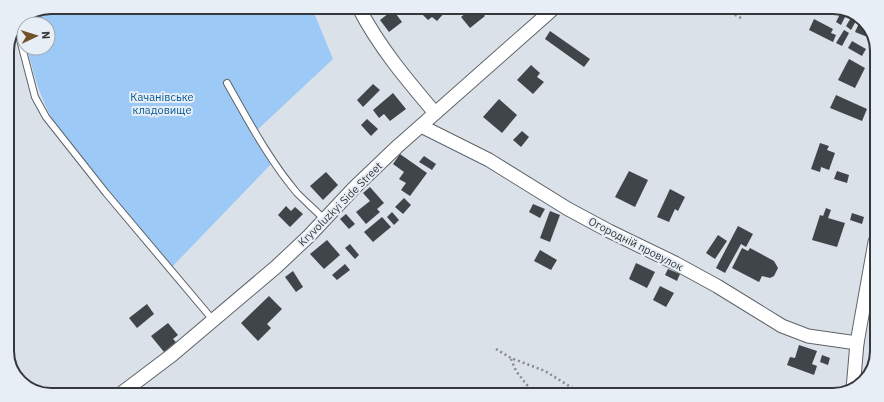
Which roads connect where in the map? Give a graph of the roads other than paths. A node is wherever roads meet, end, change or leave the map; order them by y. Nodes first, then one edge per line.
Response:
1 (363, 14) edge
2 (547, 14) edge
3 (24, 56) edge
4 (227, 83) dead end
5 (435, 113) junction
6 (421, 126) junction
7 (324, 219) junction
8 (870, 270) edge
9 (214, 320) junction
10 (857, 343) junction
11 (854, 381) edge
12 (128, 388) edge

1 - 5 street
2 - 5 street, Kryvoluzkyi Side Street
3 - 9 lane
4 - 7 lane
5 - 6 street, Kryvoluzkyi Side Street
6 - 7 street, Kryvoluzkyi Side Street
6 - 10 street, Огородній провулок
7 - 9 street, Kryvoluzkyi Side Street
8 - 10 street
9 - 12 street, Kryvoluzkyi Side Street
10 - 11 street

